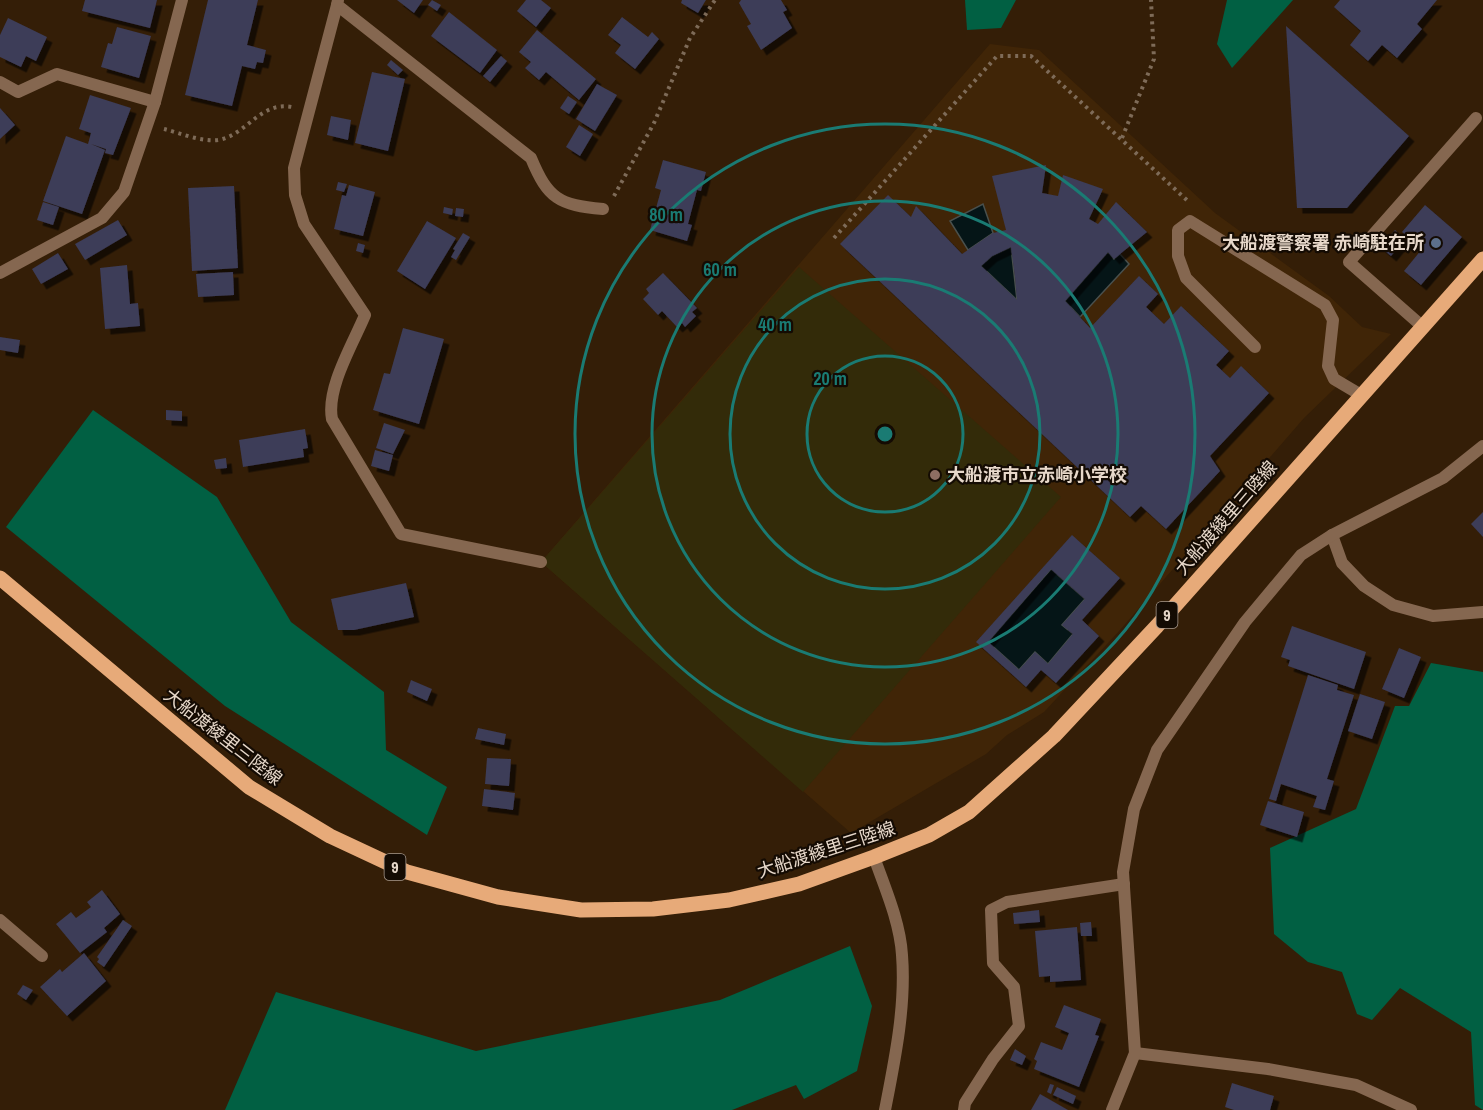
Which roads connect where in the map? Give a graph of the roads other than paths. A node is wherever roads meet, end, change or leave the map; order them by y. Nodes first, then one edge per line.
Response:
1 (182, 0) edge
2 (337, 2) edge
3 (0, 82) edge
4 (155, 102) junction
5 (1476, 118) dead end
6 (603, 209) road end
7 (1483, 259) edge
8 (0, 273) edge
9 (1423, 327) junction
10 (1255, 346) dead end
11 (1361, 395) junction
12 (1483, 446) edge
13 (1332, 535) junction
14 (541, 562) dead end
15 (0, 578) edge
16 (1483, 612) edge
17 (874, 857) junction
18 (1124, 884) junction
19 (0, 920) edge
20 (42, 956) dead end
21 (1135, 1053) junction
22 (885, 1110) edge
23 (964, 1110) edge
24 (1112, 1110) edge
25 (1412, 1110) edge

1 - 4 street
2 - 6 street
2 - 14 street
3 - 4 street
4 - 8 street
5 - 9 street
7 - 9 main road, 大船渡綾里三陸線 / 9
9 - 11 main road, 大船渡綾里三陸線 / 9
10 - 11 street
11 - 17 main road, 大船渡綾里三陸線 / 9
12 - 13 street
13 - 16 street
13 - 18 street
15 - 17 main road, 大船渡綾里三陸線 / 9
17 - 22 street
18 - 21 street
18 - 23 street
19 - 20 street
21 - 24 street
21 - 25 street

